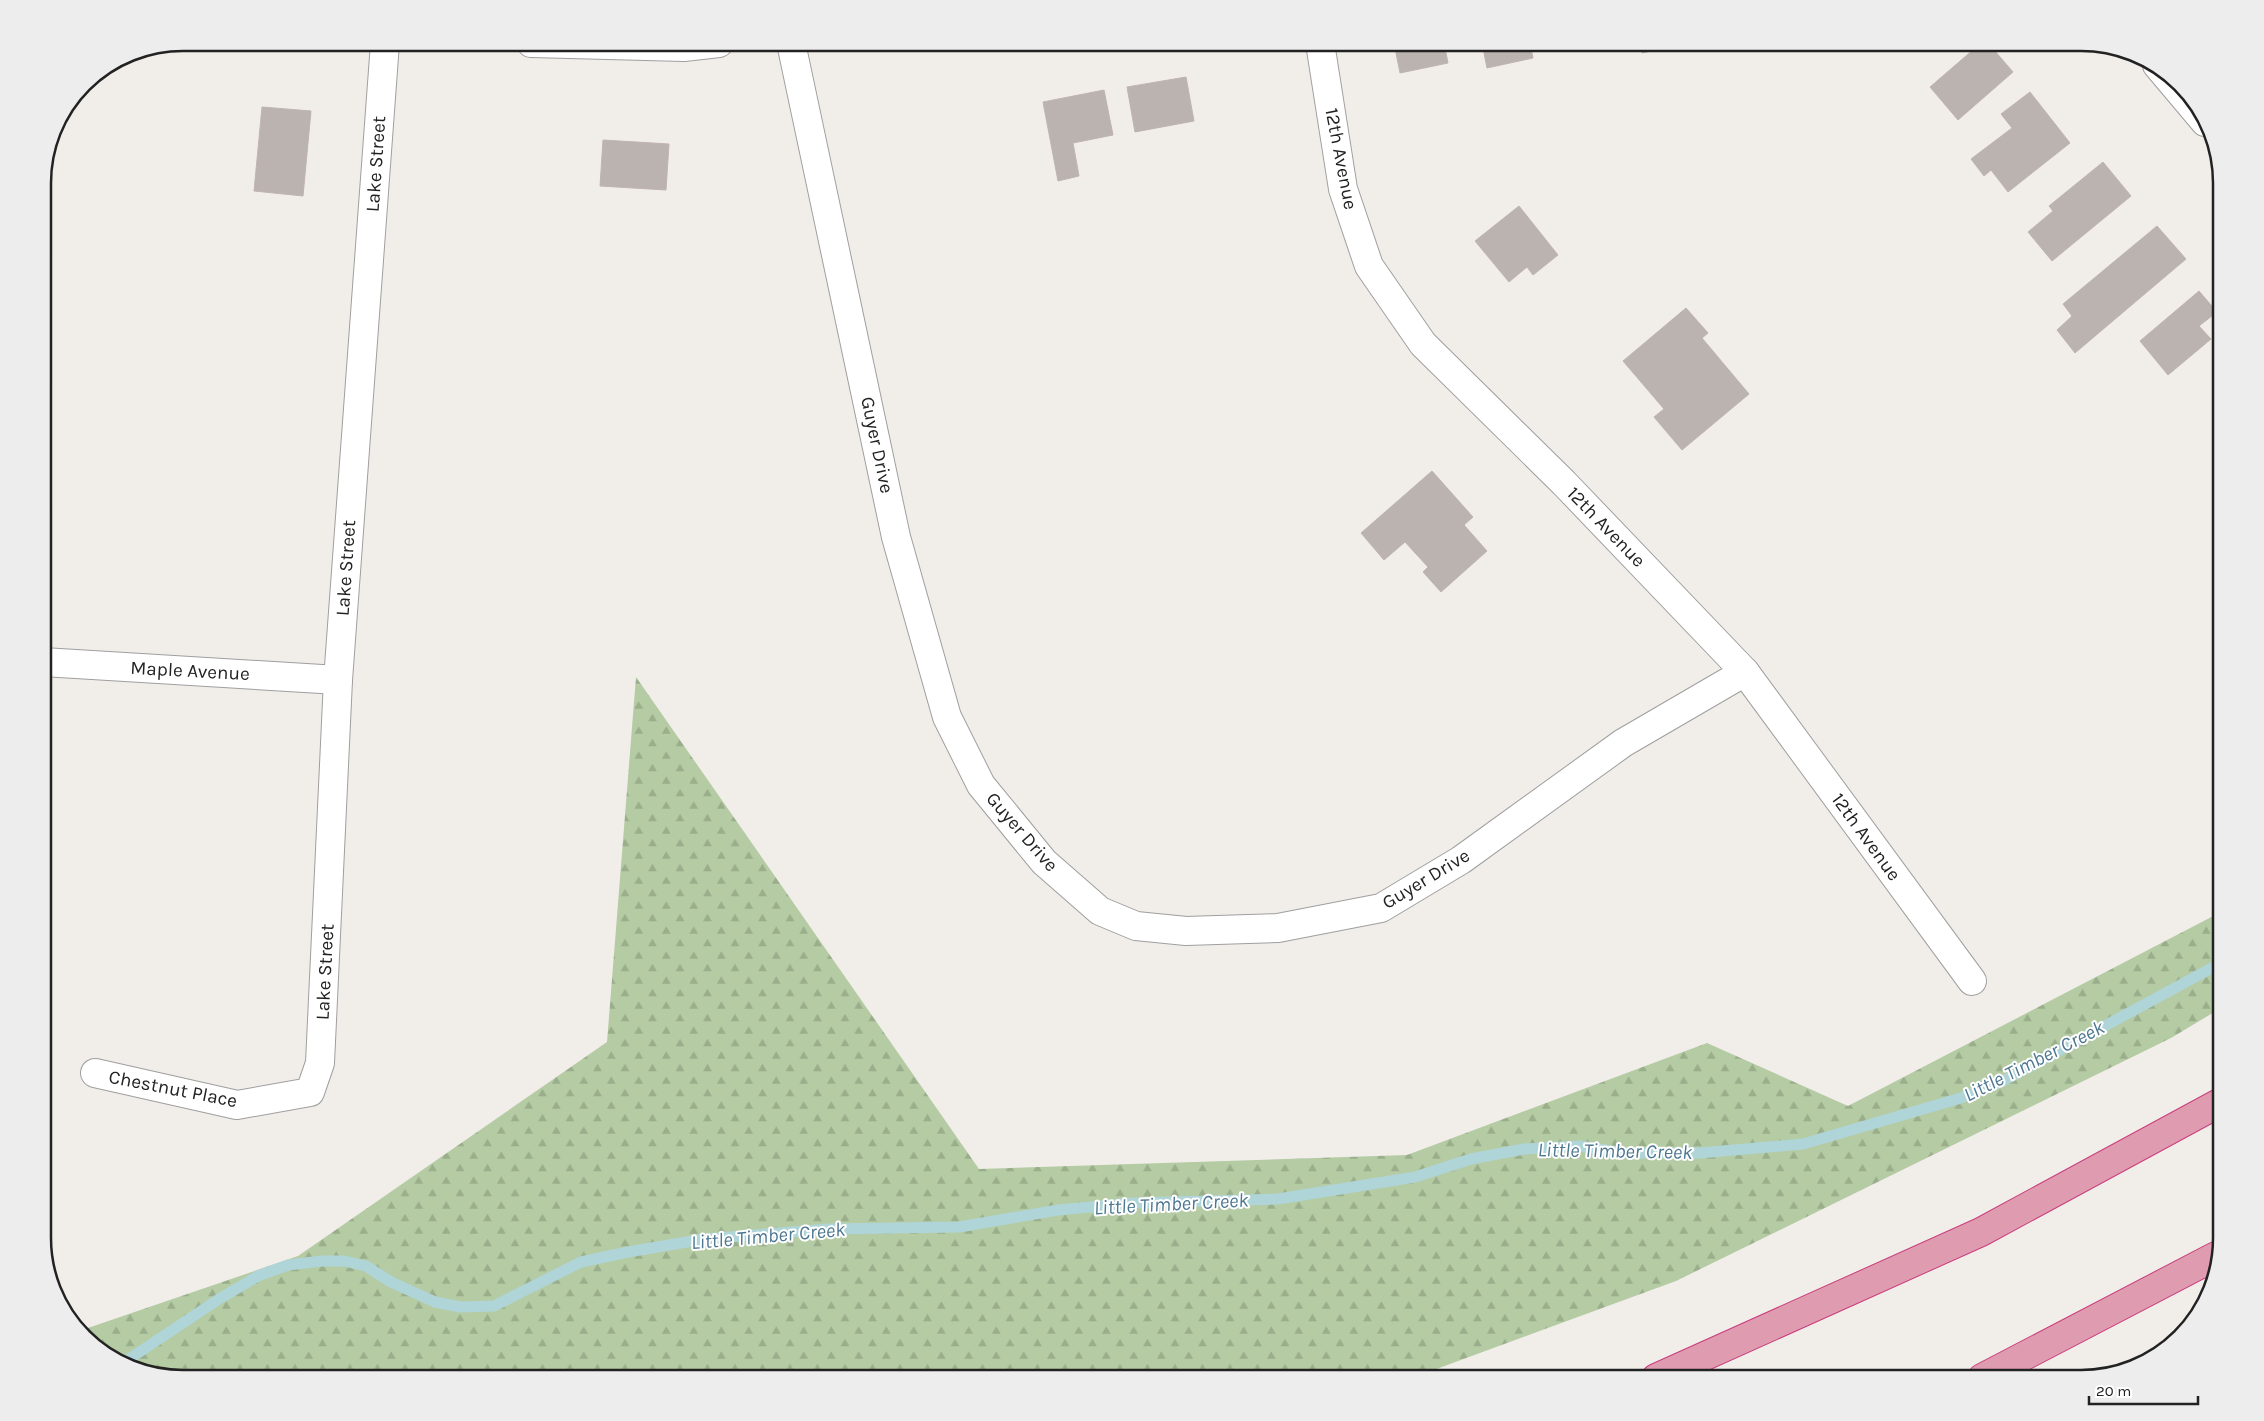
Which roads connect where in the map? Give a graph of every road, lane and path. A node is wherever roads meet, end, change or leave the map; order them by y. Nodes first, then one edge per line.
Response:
1 (383, 51) edge
2 (793, 51) edge
3 (1321, 51) edge
4 (52, 663) edge
5 (1745, 672) junction
6 (338, 680) junction
7 (1972, 981) dead end
8 (96, 1073) dead end
9 (310, 1092) joint
10 (2213, 1107) edge
11 (2211, 1258) edge
12 (1674, 1370) edge
13 (1997, 1370) edge

1 - 6 street, Lake Street
2 - 5 street, Guyer Drive
3 - 5 street, 12th Avenue
4 - 6 street, Maple Avenue
5 - 7 street, 12th Avenue
6 - 9 street, Lake Street
8 - 9 street, Chestnut Place
10 - 12 highway
11 - 13 highway

